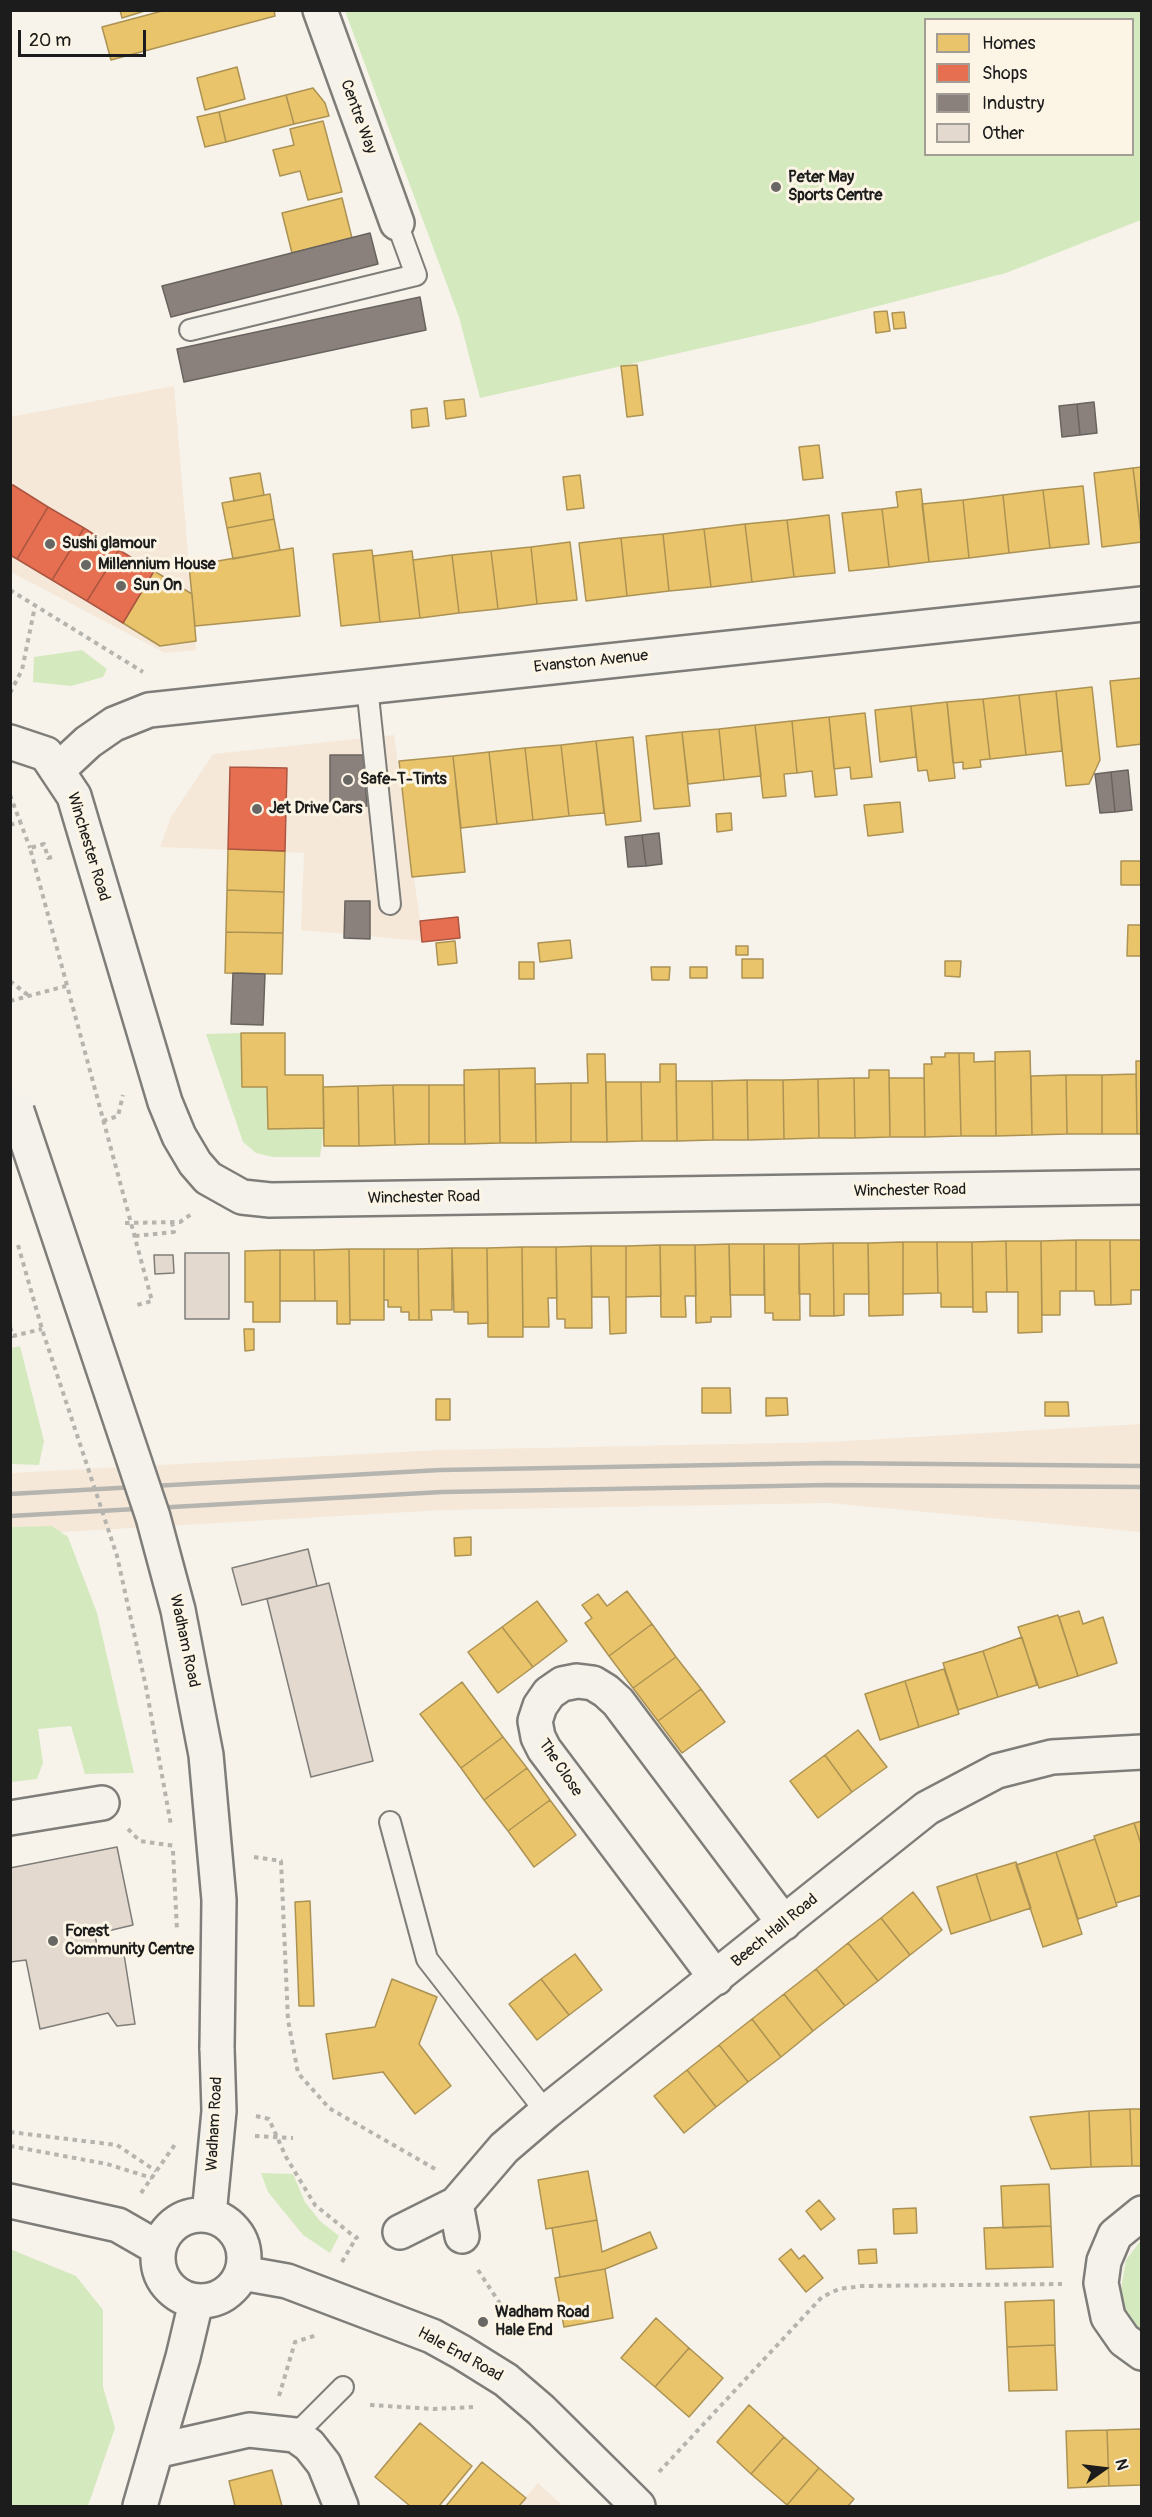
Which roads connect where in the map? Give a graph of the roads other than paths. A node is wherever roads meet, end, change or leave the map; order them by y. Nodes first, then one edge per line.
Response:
1 (320, 10) edge
2 (397, 223) joint
3 (190, 330) dead end
4 (1142, 604) edge
5 (367, 686) junction
6 (10, 741) edge
7 (59, 769) junction
8 (390, 904) dead end
9 (14, 1100) edge
10 (1142, 1187) edge
11 (1142, 1752) edge
12 (102, 1803) road end
13 (10, 1818) edge
14 (390, 1822) dead end
15 (784, 1923) junction
16 (716, 1978) junction
17 (546, 2112) junction
18 (10, 2201) edge
19 (456, 2204) junction
20 (1142, 2213) edge
21 (209, 2215) junction
22 (400, 2232) road end
23 (462, 2236) road end
24 (158, 2248) junction
25 (242, 2273) junction
26 (196, 2301) junction
27 (1142, 2353) edge
28 (344, 2386) dead end
29 (285, 2434) junction
30 (156, 2451) junction
31 (635, 2504) edge
32 (140, 2506) edge
33 (341, 2506) edge

1 - 2 street, Centre Way
2 - 3 lane
4 - 5 street, Evanston Avenue
5 - 7 street, Evanston Avenue
5 - 8 lane
6 - 7 street, Winchester Road
7 - 10 street, Winchester Road
9 - 21 street, Wadham Road, bridge
11 - 15 street, Beech Hall Road
12 - 13 street
14 - 17 lane
15 - 16 street, Beech Hall Road
15 - 16 street, The Close
16 - 17 street, Beech Hall Road
17 - 19 street, Beech Hall Road
18 - 24 street
19 - 22 street, Beech Hall Road
19 - 23 street
20 - 27 street
21 - 24 street
21 - 25 street
24 - 26 street
25 - 26 street
25 - 31 street, Hale End Road
26 - 30 street
28 - 29 lane
29 - 30 street
29 - 33 street
30 - 32 street

